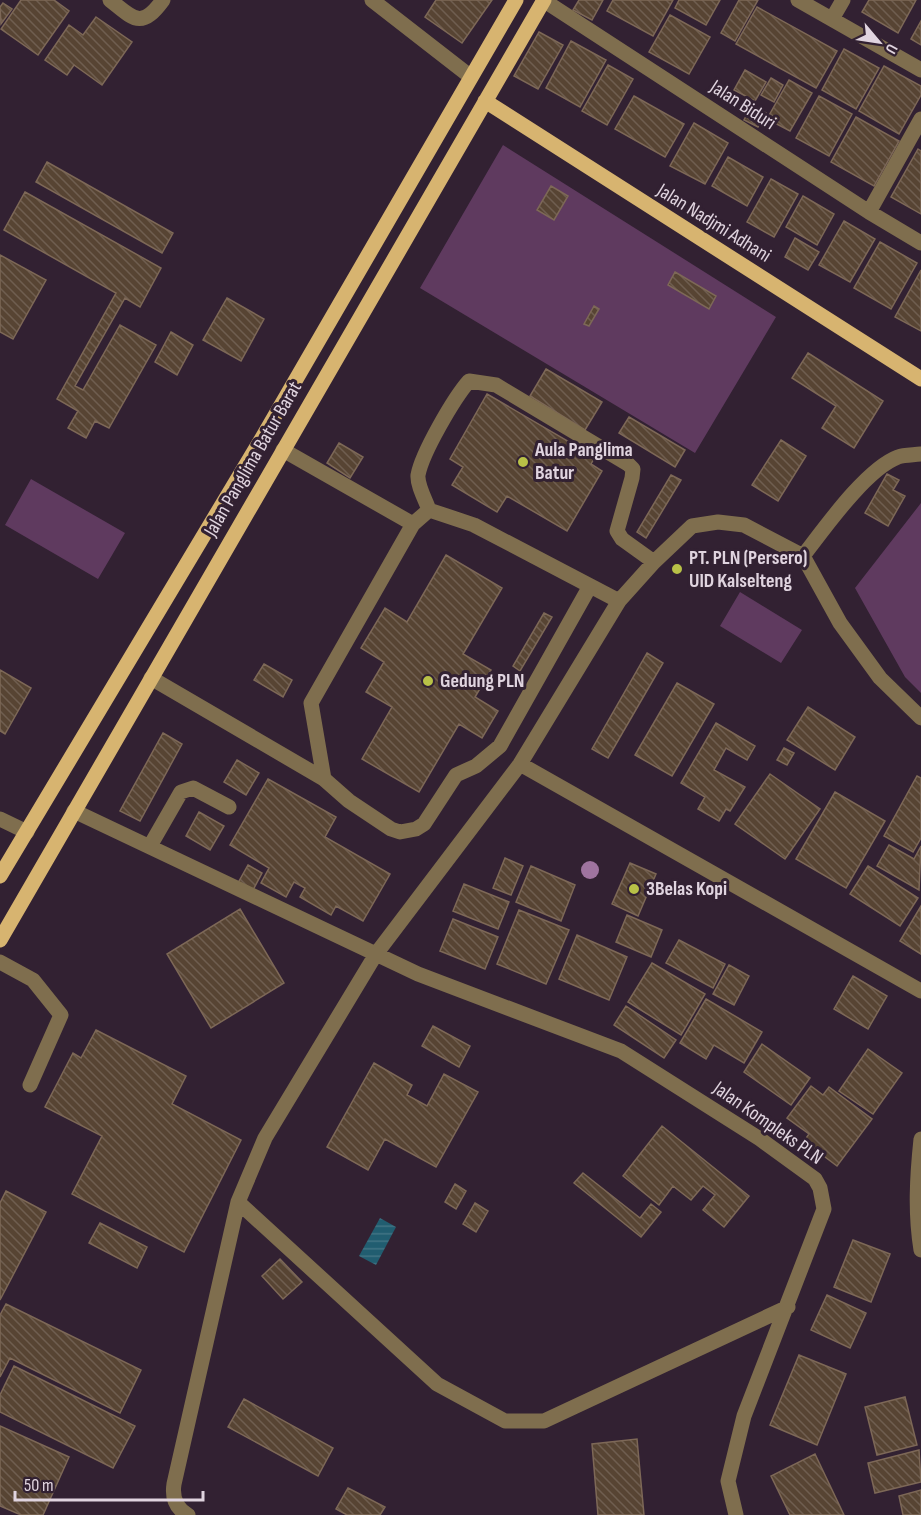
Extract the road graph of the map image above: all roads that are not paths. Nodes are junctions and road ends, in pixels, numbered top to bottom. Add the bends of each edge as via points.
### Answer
1 (110, 0) edge
2 (162, 0) edge
3 (372, 0) edge
4 (516, 0) edge
5 (544, 0) edge
6 (798, 0) edge
7 (843, 0) edge
8 (832, 19) junction
9 (921, 70) edge
10 (471, 77) junction
11 (485, 101) junction
12 (921, 118) edge
13 (869, 212) junction
14 (375, 240) junction
15 (921, 243) edge
16 (396, 254) junction
17 (921, 379) edge
18 (262, 438) junction
19 (283, 450) junction
20 (921, 454) edge
21 (429, 510) junction
22 (413, 524) junction
23 (803, 556) junction
24 (654, 562) junction
25 (590, 586) junction
26 (619, 601) junction
27 (151, 678) junction
28 (921, 718) edge
29 (520, 764) junction
30 (324, 779) junction
31 (229, 807) dead end
32 (74, 811) junction
33 (0, 819) edge
34 (27, 832) junction
35 (150, 846) junction
36 (1, 870) edge
37 (0, 940) edge
38 (376, 954) junction
39 (0, 962) edge
40 (921, 991) edge
41 (30, 1085) dead end
42 (921, 1139) edge
43 (238, 1202) junction
44 (921, 1250) edge
45 (788, 1307) junction
46 (188, 1515) edge
47 (736, 1515) edge

1 - 2 street via 141,20 152,15
3 - 10 street
4 - 10 main road, Jalan Panglima Batur Barat
5 - 11 main road, Jalan Panglima Batur Barat
5 - 13 street, Jalan Biduri
6 - 8 street
7 - 8 street
8 - 9 street
10 - 14 main road, Jalan Panglima Batur Barat
11 - 16 main road, Jalan Panglima Batur Barat
11 - 17 main road, Jalan Nadjmi Adhani
12 - 13 street
13 - 15 street, Jalan Biduri
14 - 16 main road
14 - 18 main road, Jalan Panglima Batur Barat
16 - 19 main road, Jalan Panglima Batur Barat
18 - 19 main road
18 - 34 main road, Jalan Panglima Batur Barat
19 - 22 street
19 - 27 main road, Jalan Panglima Batur Barat
20 - 23 street via 897,457 876,471
21 - 22 street
21 - 24 street via 417,477 424,458 469,381 496,385 633,469 617,531
21 - 25 street via 474,525
22 - 30 street via 311,703
23 - 24 street via 744,525 718,522 692,526
23 - 28 street via 840,623 880,678
24 - 26 street
25 - 26 street
25 - 30 street via 500,746 476,766 456,775 424,824 400,832 391,829
26 - 29 street
27 - 30 street
27 - 32 main road, Jalan Panglima Batur Barat
29 - 38 street
29 - 40 street
31 - 35 street via 193,788 181,792
32 - 35 street, Jalan Kompleks PLN
32 - 37 main road, Jalan Panglima Batur Barat
33 - 34 street
34 - 36 main road, Jalan Panglima Batur Barat
35 - 38 street, Jalan Kompleks PLN
38 - 43 street via 265,1138
38 - 45 street, Jalan Kompleks PLN via 418,974 621,1051 815,1179 824,1209
39 - 41 street via 33,980 61,1015
42 - 44 street via 917,1179
43 - 45 street via 437,1384 505,1421 544,1421
43 - 46 street via 172,1493 176,1505
45 - 47 street, Jalan Kompleks PLN via 744,1416 728,1481

